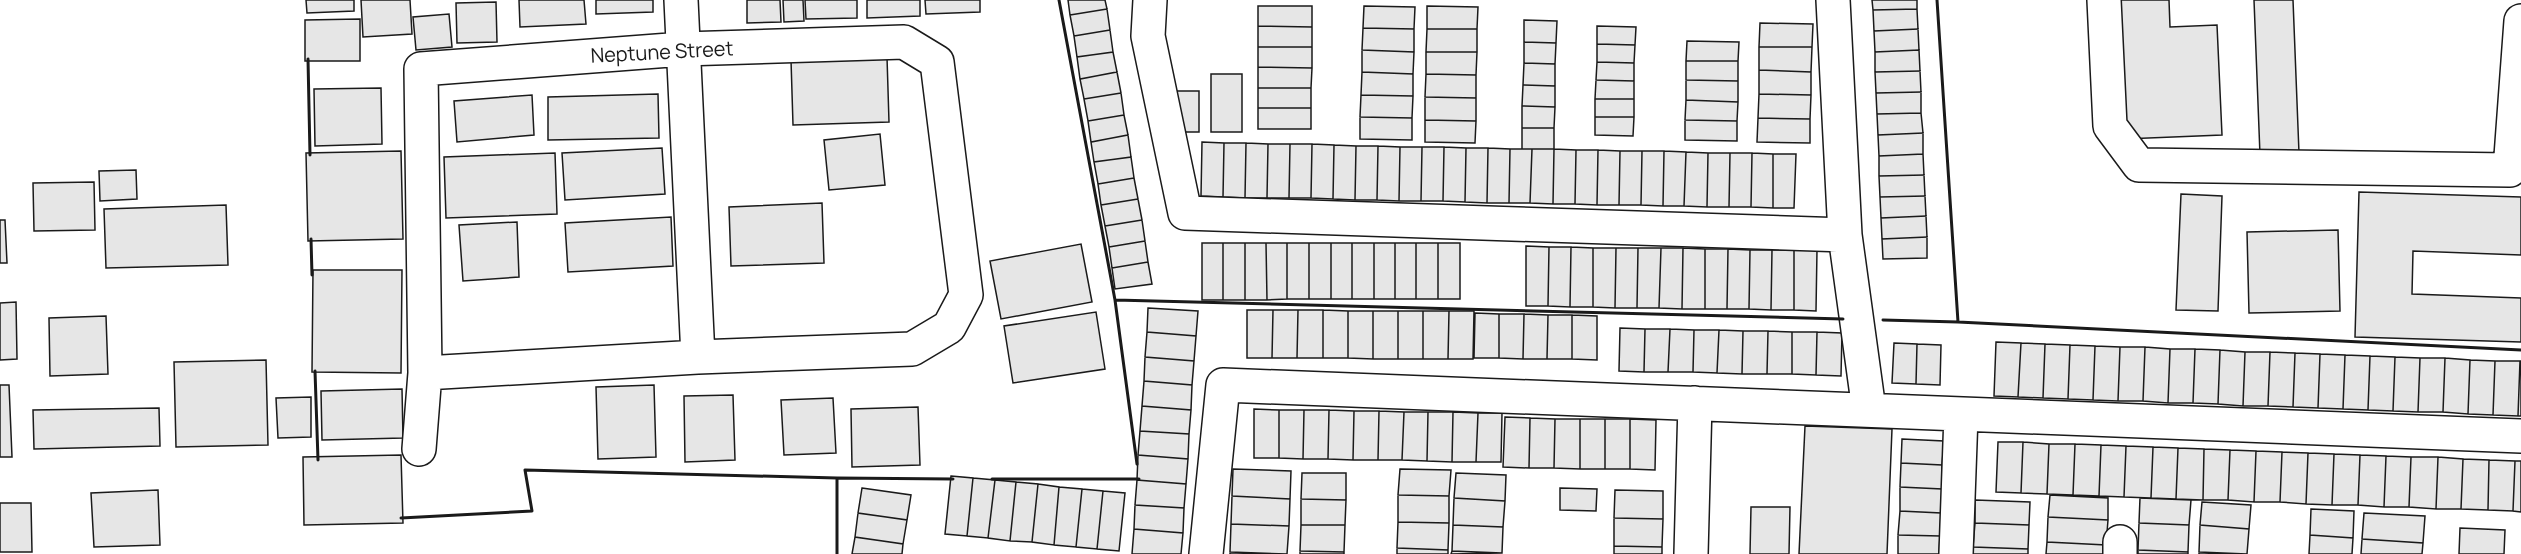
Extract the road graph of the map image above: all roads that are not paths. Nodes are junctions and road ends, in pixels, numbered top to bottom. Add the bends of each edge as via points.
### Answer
1 (681, 0) edge
2 (1150, 0) edge
3 (1833, 0) edge
4 (2104, 0) edge
5 (2521, 21) edge
6 (683, 49) junction
7 (1845, 235) junction
8 (698, 357) junction
9 (425, 373) junction
10 (1695, 404) junction
11 (1869, 410) junction
12 (1961, 415) junction
13 (2521, 436) edge
14 (419, 449) dead end
15 (1206, 554) edge
16 (1691, 554) edge
17 (1956, 554) edge

1 - 6 street
2 - 7 street via 1148,36 1185,213
3 - 7 street
4 - 5 street via 2110,126 2139,165 2510,170
6 - 8 street
6 - 8 street, Neptune Street via 904,42 937,62 966,295 949,327 912,350
6 - 9 street, Neptune Street via 421,69
7 - 11 street
8 - 9 street
9 - 14 street
10 - 11 street
10 - 15 street via 1223,386
10 - 16 street
11 - 12 street
12 - 13 street
12 - 17 street

